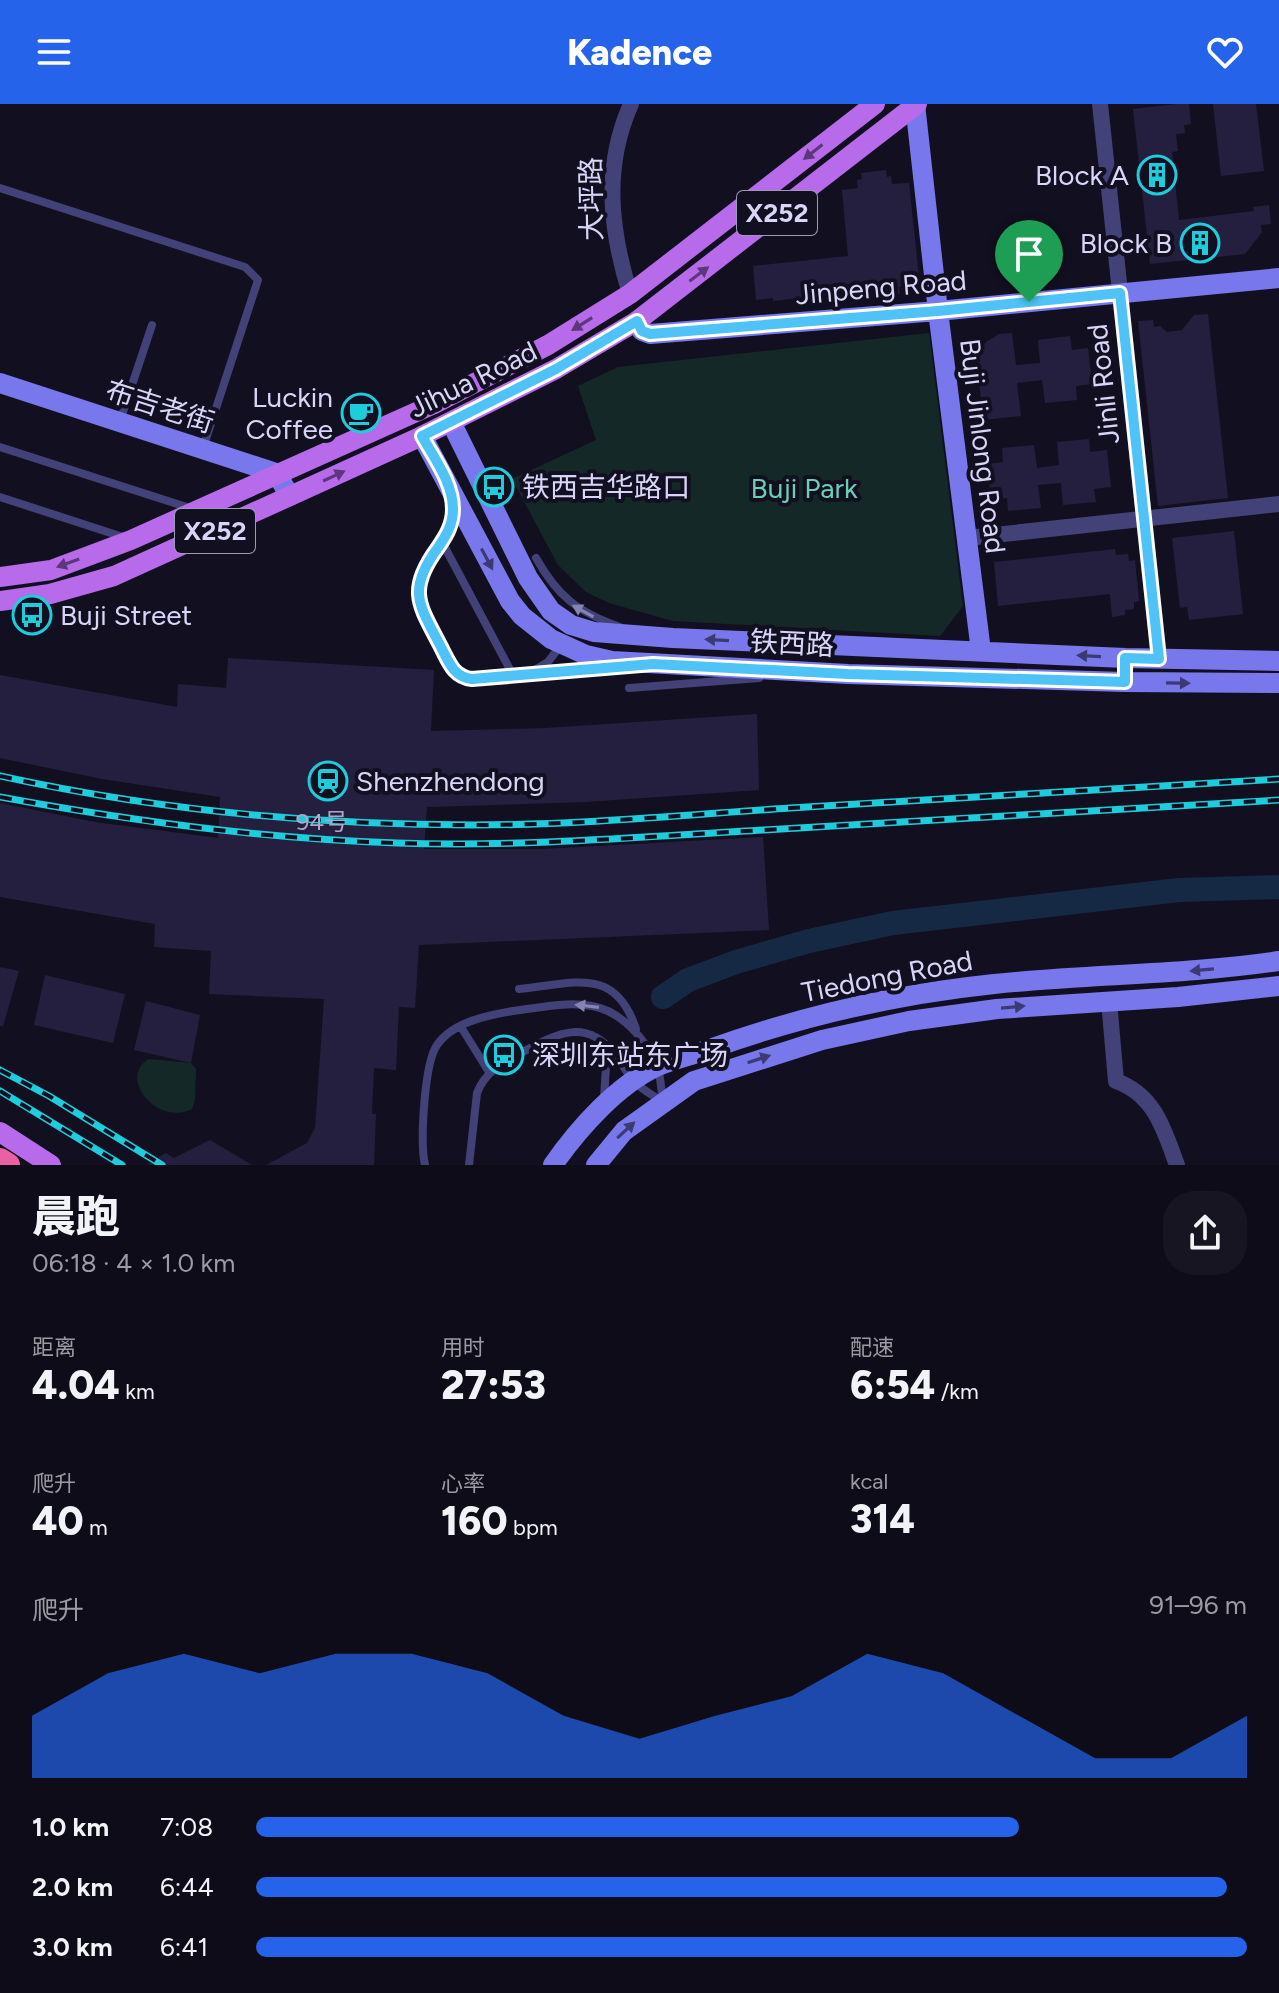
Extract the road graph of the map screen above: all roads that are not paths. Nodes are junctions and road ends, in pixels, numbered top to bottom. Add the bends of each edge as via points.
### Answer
1 (631, 104) edge
2 (875, 104) edge
3 (916, 104) edge
4 (1100, 104) edge
5 (0, 189) edge
6 (1279, 278) edge
7 (1120, 293) junction
8 (630, 294) junction
9 (938, 311) junction
10 (637, 321) junction
11 (152, 325) dead end
12 (0, 383) edge
13 (120, 422) junction
14 (451, 422) junction
15 (422, 436) junction
16 (0, 447) edge
17 (202, 449) junction
18 (276, 473) junction
19 (451, 490) junction
20 (290, 496) junction
21 (0, 497) edge
22 (1279, 504) edge
23 (198, 511) junction
24 (1144, 518) junction
25 (967, 538) junction
26 (131, 540) junction
27 (442, 542) junction
28 (536, 558) dead end
29 (0, 577) edge
30 (0, 601) edge
31 (571, 625) junction
32 (651, 637) junction
33 (561, 645) junction
34 (981, 651) junction
35 (1125, 658) junction
36 (1159, 659) junction
37 (1279, 661) edge
38 (653, 664) junction
39 (848, 674) junction
40 (514, 677) junction
41 (1125, 682) junction
42 (1279, 683) edge
43 (629, 688) dead end
44 (1279, 961) edge
45 (1279, 986) edge
46 (519, 989) dead end
47 (1109, 1001) junction
48 (461, 1027) junction
49 (637, 1034) junction
50 (596, 1037) junction
51 (658, 1067) junction
52 (489, 1072) junction
53 (634, 1082) junction
54 (663, 1102) junction
55 (597, 1113) junction
56 (0, 1132) edge
57 (0, 1160) edge
58 (8, 1165) edge
59 (51, 1165) edge
60 (425, 1165) edge
61 (469, 1165) edge
62 (553, 1165) edge
63 (596, 1165) edge
64 (1177, 1165) edge

1 - 8 street, 大坪路 via 612,169 614,227
2 -> 8 main road, Jihua Road / X252
3 - 9 main road, Buji Jinlong Road
10 -> 3 main road, Jihua Road / X252
4 - 7 street, Jinli Road
5 - 17 lane via 245,267 258,280
6 - 7 main road, Jinpeng Road
7 - 9 main road, Jinpeng Road
7 - 24 street, Jinli Road
8 -> 18 main road, Jihua Road / X252 via 548,345 432,405
9 - 10 main road, Jinpeng Road via 650,334
9 - 25 main road, Buji Jinlong Road
10 - 14 main road, Jihua Road / X252
11 - 13 lane
12 - 13 main road, 布吉老街
13 - 17 main road, 布吉老街
14 - 15 main road, Jihua Road / X252
14 - 31 main road, 铁西路 via 535,591
15 - 19 main road, 铁西路
20 -> 15 main road, Jihua Road / X252
16 - 23 lane
17 - 18 main road, 布吉老街
18 - 20 main road
18 - 23 main road, Jihua Road / X252
19 - 27 lane via 452,523
19 -> 33 main road, 铁西路 via 510,601 536,629
20 - 30 main road, Jihua Road / X252 via 114,576
21 - 26 lane
22 - 24 street
23 - 26 main road, Jihua Road / X252
24 - 25 street
24 - 36 street, Jinli Road
25 - 34 main road, Buji Jinlong Road
26 -> 29 main road, Jihua Road / X252 via 51,570
27 - 40 lane
27 - 40 lane via 423,568 419,591 424,614 449,664 463,678
32 -> 28 lane via 569,603
31 - 32 main road, 铁西路
31 - 33 lane
34 -> 32 main road, 铁西路
33 - 38 main road, 铁西路 via 599,659
33 - 40 lane via 543,666
35 -> 34 main road, 铁西路
35 - 36 main road, 铁西路
35 - 41 main road
36 - 37 main road, 铁西路
38 - 39 main road, 铁西路
38 - 40 lane
39 - 41 main road, 铁西路
39 - 43 lane
41 -> 42 main road, 铁西路
44 -> 51 main road, Tiedong Road via 994,984 904,997 786,1024
45 - 47 main road, Tiedong Road
46 - 49 lane via 606,986 627,1004
54 -> 47 main road, Tiedong Road via 694,1081 865,1030 997,1009
47 - 64 street via 1116,1081 1150,1103
49 -> 48 lane via 604,1009 581,1004 488,1015
48 - 52 lane
48 - 60 lane via 436,1046 430,1063
49 - 51 lane
50 - 52 lane via 579,1031 551,1036
50 - 53 lane
50 - 55 lane via 606,1078
51 - 53 main road, Tiedong Road
51 - 54 lane
52 - 61 lane via 477,1093
53 - 54 lane
53 - 55 main road, Tiedong Road
63 -> 54 main road, Tiedong Road via 624,1131
55 - 62 main road, Tiedong Road
56 - 59 main road
57 - 58 highway

